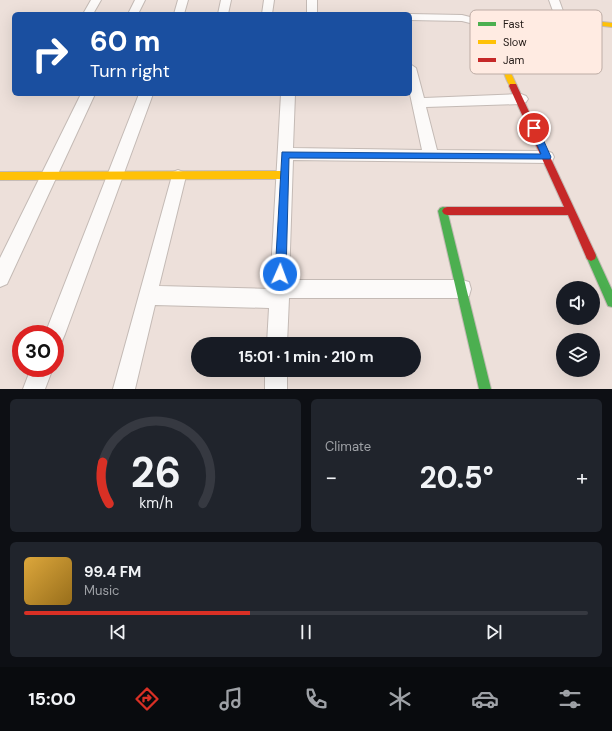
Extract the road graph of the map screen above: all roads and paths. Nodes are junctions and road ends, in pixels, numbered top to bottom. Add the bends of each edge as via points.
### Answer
1 (96, 0) edge
2 (140, 0) edge
3 (183, 0) edge
4 (226, 0) edge
5 (268, 0) edge
6 (312, 0) edge
7 (554, 0) edge
8 (558, 10) edge
9 (89, 12) edge
10 (134, 12) edge
11 (180, 12) edge
12 (223, 12) edge
13 (267, 12) edge
14 (312, 12) edge
15 (412, 17) edge
16 (470, 20) edge
17 (602, 24) edge
18 (612, 25) edge
19 (508, 74) edge
20 (412, 76) edge
21 (87, 96) edge
22 (145, 96) edge
23 (288, 96) edge
24 (521, 99) junction
25 (419, 103) junction
26 (285, 154) junction
27 (431, 156) junction
28 (547, 157) junction
29 (284, 175) junction
30 (0, 176) edge
31 (50, 176) junction
32 (114, 176) junction
33 (178, 176) junction
34 (571, 212) junction
35 (0, 278) edge
36 (462, 289) junction
37 (280, 294) junction
38 (148, 295) junction
39 (612, 302) edge
40 (58, 325) edge
41 (277, 337) edge
42 (39, 377) edge
43 (276, 377) edge
44 (34, 389) edge
45 (124, 389) edge
46 (276, 389) edge
47 (485, 389) edge

1 - 9 street
2 - 10 street
3 - 11 street
4 - 12 street
5 - 13 street
6 - 14 street
7 - 8 street
15 - 16 street
17 - 18 street
19 - 24 street
20 - 25 street
21 - 31 street
22 - 32 street
23 - 26 street
24 - 25 street
24 - 28 street
25 - 27 street
26 - 27 street
26 - 29 street
27 - 28 street
28 - 34 street
29 - 33 street
29 - 37 street
30 - 31 street
31 - 32 street
31 - 35 street
32 - 33 street
32 - 40 street
33 - 38 street
34 - 36 street via 443,211
34 - 39 street
36 - 37 street
36 - 47 street
37 - 38 street
37 - 41 street
38 - 45 street
42 - 44 street
43 - 46 street

